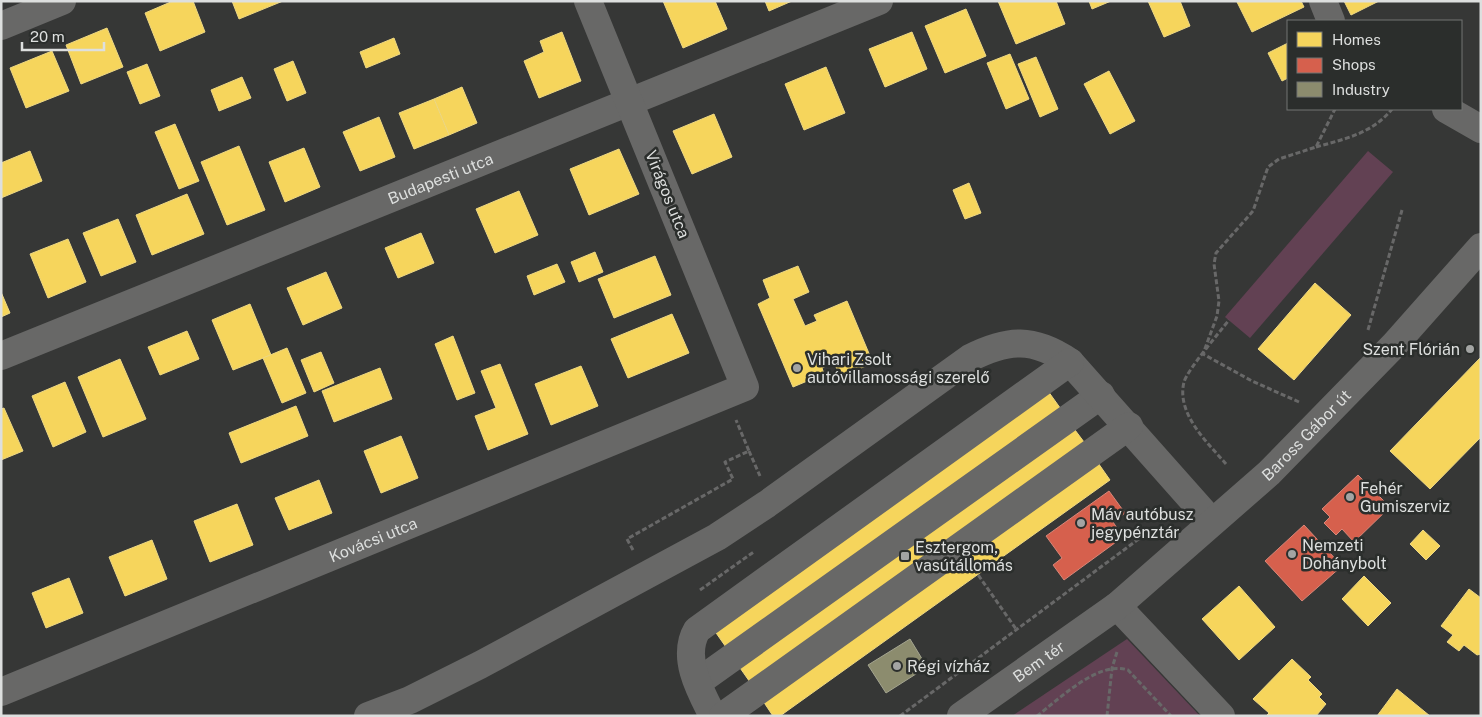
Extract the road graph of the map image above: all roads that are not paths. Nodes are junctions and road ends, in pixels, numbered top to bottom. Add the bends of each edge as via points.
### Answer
1 (62, 1) edge
2 (588, 1) edge
3 (878, 1) edge
4 (1323, 1) edge
5 (1331, 20) edge
6 (1, 26) edge
7 (631, 103) junction
8 (1448, 110) edge
9 (1481, 128) edge
10 (1481, 247) edge
11 (1, 356) edge
12 (1070, 362) junction
13 (736, 391) joint
14 (1100, 395) junction
15 (1129, 426) junction
16 (1212, 522) junction
17 (1117, 606) junction
18 (698, 682) junction
19 (1, 692) edge
20 (368, 716) edge
21 (713, 716) edge
22 (723, 716) edge
23 (961, 716) edge
24 (1221, 716) edge

1 - 6 street
2 - 7 street, Virágos utca
3 - 7 street, Budapesti utca
4 - 5 street
7 - 11 street, Budapesti utca
7 - 13 street, Virágos utca
8 - 9 street
10 - 16 street, Baross Gábor út via 1322,420 1269,473
12 - 14 street
12 - 18 street via 708,620 691,641 691,661
12 - 20 street via 1032,343 987,350 956,368 716,537 480,665 410,700
13 - 19 street, Kovácsi utca
14 - 15 street
14 - 18 street
15 - 16 street
15 - 22 street
16 - 17 street, Baross Gábor út
17 - 23 street, Bem tér
17 - 24 street
18 - 21 street

